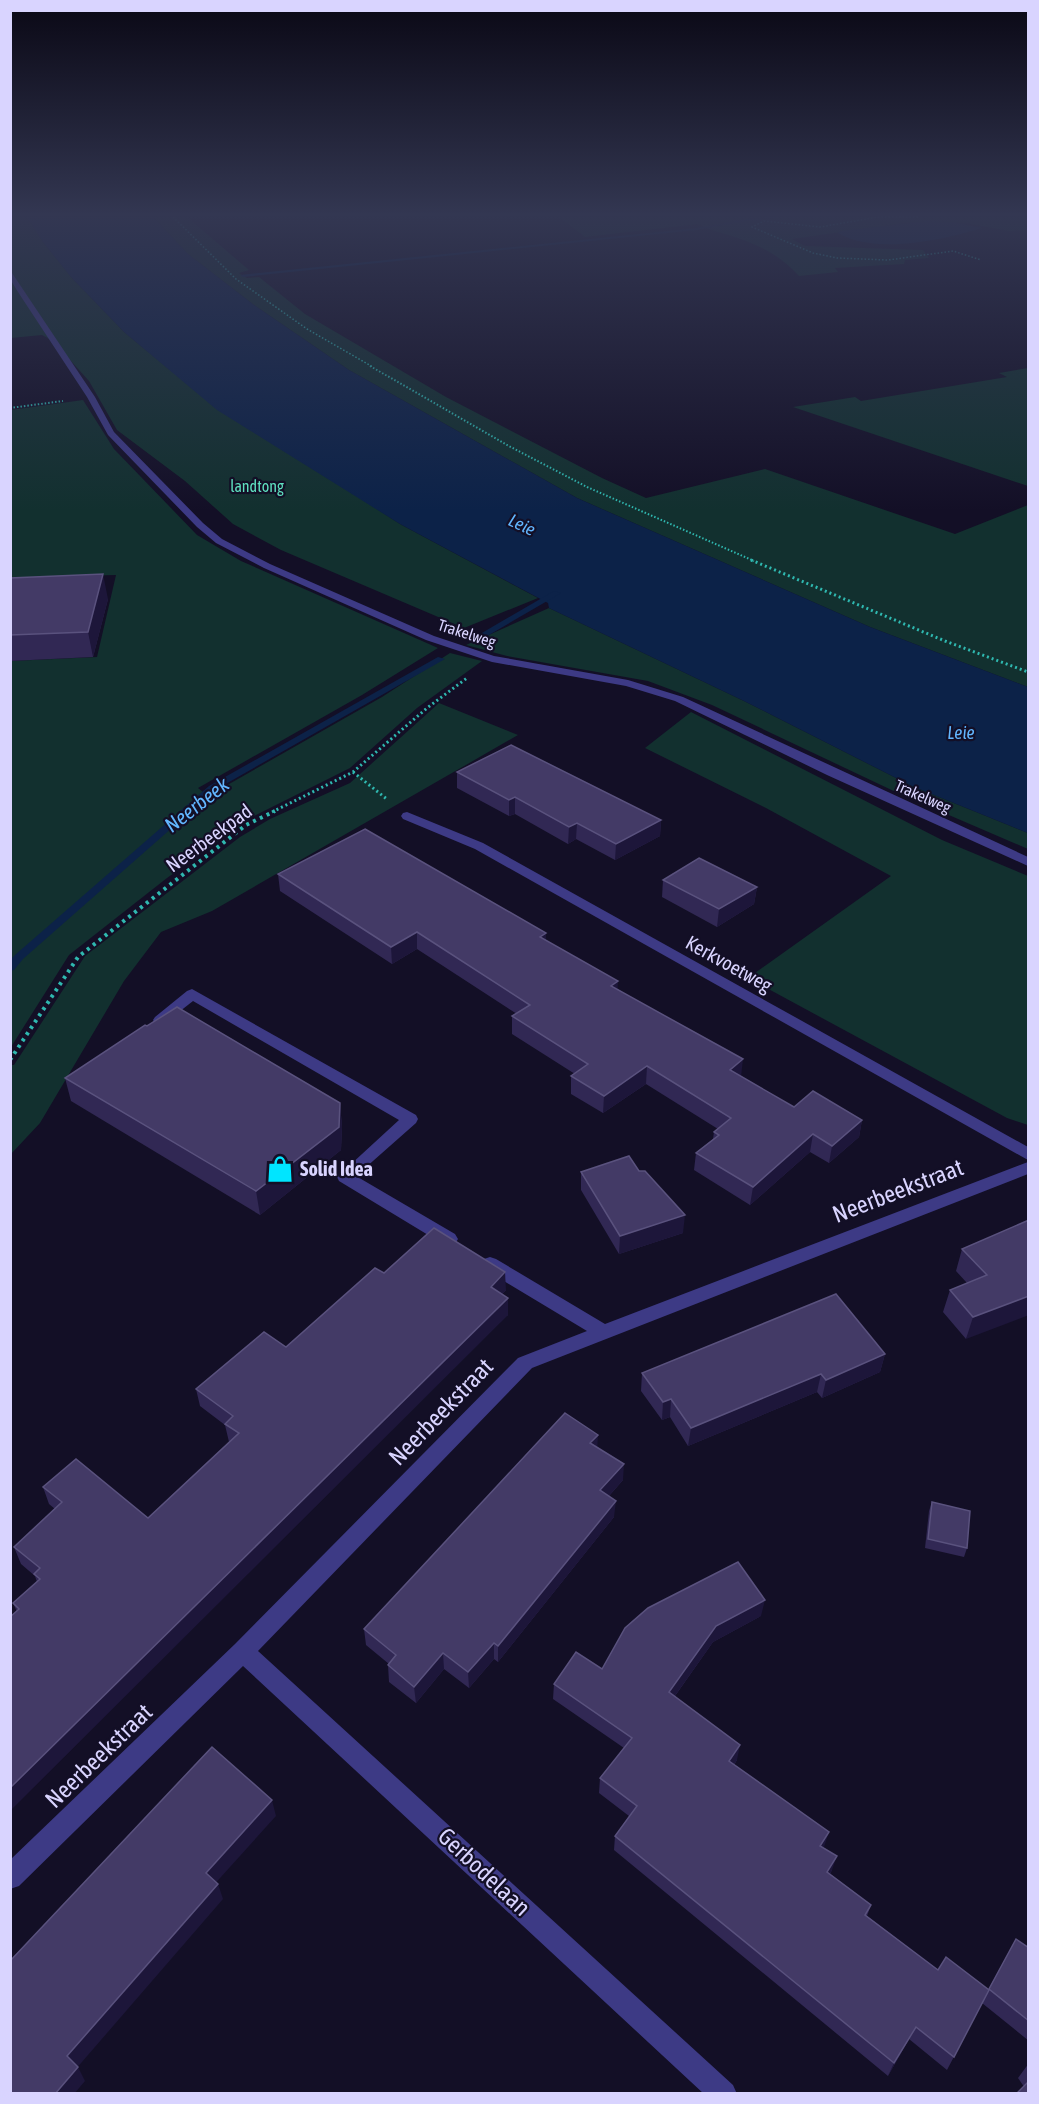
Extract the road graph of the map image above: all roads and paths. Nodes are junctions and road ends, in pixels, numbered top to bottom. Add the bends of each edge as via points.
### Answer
1 (36, 315) edge
2 (288, 315) edge
3 (91, 397) junction
4 (10, 408) edge
5 (492, 660) junction
6 (1029, 672) edge
7 (353, 772) junction
8 (407, 816) joint
9 (1029, 862) edge
10 (151, 1028) edge
11 (10, 1060) edge
12 (1029, 1154) edge
13 (1029, 1168) edge
14 (603, 1332) junction
15 (243, 1651) junction
16 (10, 1877) edge
17 (724, 2094) edge

1 - 3 street, Trakelweg
2 - 6 path via 587,487 772,569
3 - 4 path
3 - 5 street, Trakelweg via 111,433 219,541 430,638
5 - 7 path, Neerbeekpad via 427,708
5 - 9 street, Trakelweg via 628,684 679,699
7 - 8 path
7 - 11 path, Neerbeekpad via 246,825 78,957
8 - 12 street, Kerkvoetweg via 479,846
10 - 14 street via 192,994 410,1119 345,1177
13 - 14 street, Neerbeekstraat
14 - 15 street, Neerbeekstraat via 525,1363
15 - 16 street, Neerbeekstraat
15 - 17 street, Gerbodelaan

